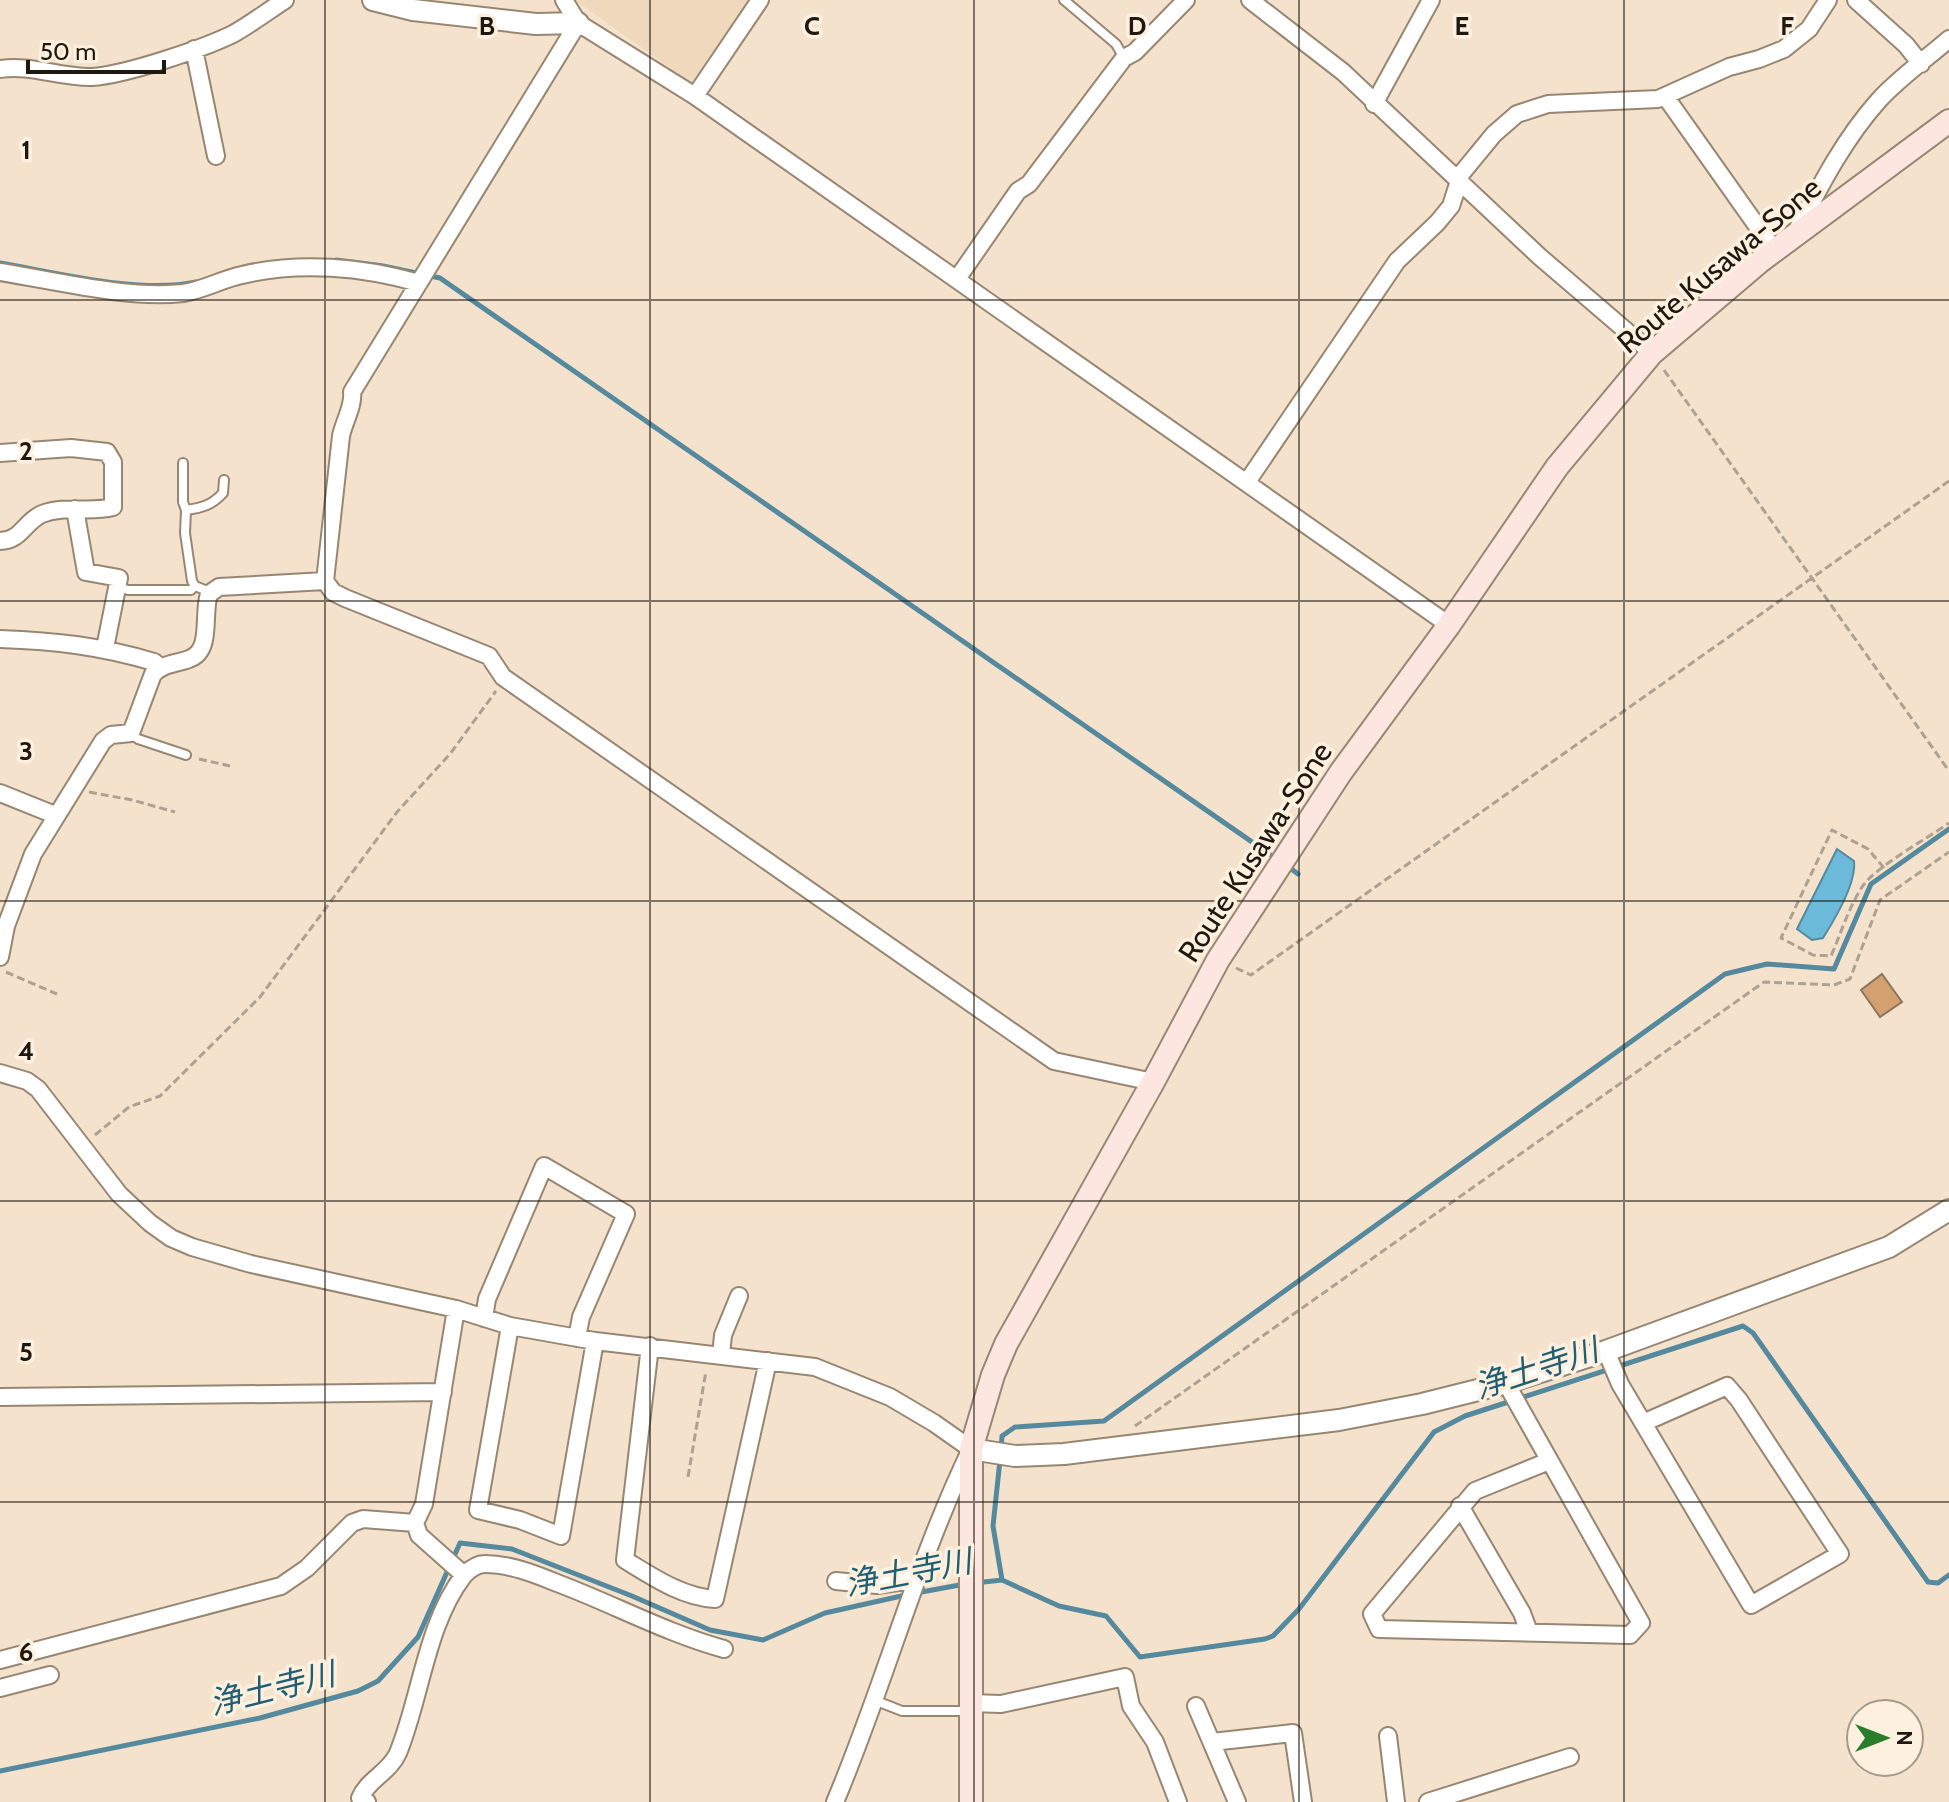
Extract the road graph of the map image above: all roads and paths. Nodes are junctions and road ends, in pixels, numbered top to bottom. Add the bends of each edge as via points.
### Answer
1 (285, 0) edge
2 (373, 0) edge
3 (564, 0) edge
4 (760, 0) edge
5 (1064, 0) edge
6 (1186, 0) edge
7 (1250, 0) edge
8 (1431, 0) edge
9 (1828, 0) edge
10 (1856, 0) edge
11 (578, 23) junction
12 (1949, 39) edge
13 (194, 49) junction
14 (1124, 58) junction
15 (1921, 64) junction
16 (0, 69) edge
17 (695, 96) junction
18 (1665, 96) junction
19 (1374, 104) junction
20 (1949, 121) edge
21 (216, 156) dead end
22 (1458, 180) junction
23 (1795, 233) junction
24 (1774, 250) junction
25 (0, 272) edge
26 (957, 279) junction
27 (419, 283) junction
28 (1652, 353) junction
29 (0, 453) edge
30 (183, 463) dead end
31 (224, 480) dead end
32 (1949, 481) edge
33 (1247, 482) junction
34 (75, 509) junction
35 (186, 510) junction
36 (0, 541) edge
37 (1812, 578) junction
38 (325, 581) junction
39 (118, 587) junction
40 (203, 589) junction
41 (1449, 625) junction
42 (0, 639) edge
43 (105, 648) junction
44 (160, 667) junction
45 (503, 677) junction
46 (131, 733) junction
47 (186, 755) joint
48 (230, 766) dead end
49 (1949, 771) edge
50 (72, 789) junction
51 (0, 793) edge
52 (175, 812) dead end
53 (55, 815) junction
54 (1949, 823) edge
55 (1949, 852) edge
56 (1884, 868) junction
57 (0, 957) edge
58 (0, 968) edge
59 (1251, 975) dead end
60 (57, 994) dead end
61 (0, 1073) edge
62 (1153, 1082) junction
63 (83, 1146) junction
64 (1949, 1210) edge
65 (739, 1296) dead end
66 (456, 1309) junction
67 (484, 1318) junction
68 (510, 1326) junction
69 (577, 1338) junction
70 (595, 1341) junction
71 (650, 1346) junction
72 (1606, 1351) junction
73 (715, 1354) junction
74 (768, 1361) junction
75 (1506, 1383) junction
76 (443, 1392) junction
77 (0, 1397) edge
78 (1643, 1423) junction
79 (1126, 1446) junction
80 (971, 1449) junction
81 (1549, 1461) junction
82 (688, 1477) dead end
83 (1460, 1506) junction
84 (415, 1523) junction
85 (463, 1573) junction
86 (919, 1580) junction
87 (836, 1581) dead end
88 (1529, 1632) junction
89 (724, 1649) dead end
90 (0, 1660) edge
91 (50, 1675) dead end
92 (0, 1688) edge
93 (874, 1700) junction
94 (1196, 1706) dead end
95 (970, 1707) junction
96 (1388, 1736) dead end
97 (1212, 1742) junction
98 (1570, 1757) dead end
99 (367, 1802) edge
100 (835, 1802) edge
101 (971, 1802) edge
102 (1178, 1802) edge
103 (1237, 1802) edge
104 (1303, 1802) edge
105 (1396, 1802) edge
106 (1428, 1802) edge

1 - 13 street via 235,33
2 - 11 street via 413,10 536,24
3 - 11 street
4 - 17 street
5 - 14 lane via 1116,44
6 - 14 street
7 - 19 street via 1343,72
8 - 19 street
9 - 18 street via 1809,29 1784,49
10 - 15 street
11 - 17 street
11 - 27 street
12 - 15 street
13 - 16 street via 103,76
13 - 21 street
14 - 26 street via 1029,184 1018,191
15 - 23 street via 1881,98 1852,133
17 - 26 street
18 - 22 street via 1548,104 1517,114
18 - 24 street
19 - 22 street
20 - 23 main road, Route Kusawa-Sone
22 - 28 street
22 - 33 street via 1451,206 1397,261
23 - 24 main road, Route Kusawa-Sone
24 - 28 main road, Route Kusawa-Sone
25 - 27 street via 155,294 196,290 256,272 321,267
26 - 33 street
27 - 38 street via 352,392 341,436
28 - 37 path
28 - 41 main road, Route Kusawa-Sone via 1557,467
29 - 34 street via 71,448 107,452 113,462 113,507
30 - 35 lane
31 - 35 lane via 223,493 215,501
32 - 37 path
33 - 41 street
34 - 36 street via 39,515 10,541
34 - 39 street via 86,572 119,578
35 - 40 lane via 185,533
37 - 49 path
37 - 59 path
38 - 40 street
38 - 45 street via 345,598 489,656
39 - 40 lane
39 - 43 street
40 - 44 street via 202,650 194,658
41 - 62 main road, Route Kusawa-Sone via 1271,876 1218,960
42 - 43 street
43 - 44 street
44 - 46 street
45 - 62 street via 1054,1061
45 - 63 path via 450,754 397,812 260,997 160,1096 129,1107
46 - 47 lane
46 - 50 street via 103,741
47 - 48 path
50 - 52 path
50 - 53 street
51 - 53 street
53 - 57 street via 33,854
54 - 56 path
55 - 79 path via 1880,900 1850,979 1834,985 1764,982 1129,1430
56 - 56 path via 1862,887 1831,956 1813,955 1781,938 1832,830 1868,849
58 - 60 path
61 - 63 street via 38,1089
62 - 80 main road, Route Kusawa-Sone via 1006,1344
63 - 66 street via 119,1194 171,1238 216,1256
64 - 72 street via 1889,1247
65 - 73 street
66 - 67 street
66 - 76 street
67 - 68 street
67 - 69 street via 487,1299 544,1166 626,1214
68 - 69 street
68 - 70 street via 478,1510 561,1536
69 - 70 street
70 - 71 street
71 - 73 street
71 - 74 street via 625,1560 699,1598 715,1599
72 - 75 street
72 - 78 street
73 - 74 street
73 - 82 path
74 - 80 street via 815,1367 847,1378 890,1397
75 - 79 street via 1339,1420
75 - 81 street
76 - 77 street
76 - 84 street via 424,1504
78 - 78 street via 1751,1605 1840,1554 1727,1386
79 - 80 street via 1015,1456
80 - 86 street
80 - 95 main road, Route Kusawa-Sone
81 - 83 street via 1475,1491
81 - 88 street via 1641,1623 1630,1635
83 - 88 street
83 - 88 street via 1372,1614 1379,1629
84 - 85 street via 419,1535
84 - 90 street via 363,1519 281,1586
85 - 89 street via 484,1563 521,1569
85 - 99 street via 427,1655 398,1754 365,1786 360,1798
86 - 87 street via 877,1585
86 - 93 street
91 - 92 street
93 - 95 lane via 902,1711
93 - 100 street
94 - 97 street
95 - 101 main road, Route Kusawa-Sone
95 - 102 street via 1125,1677 1131,1706 1155,1742
96 - 105 street
97 - 103 street
97 - 104 street via 1293,1733
98 - 106 street

